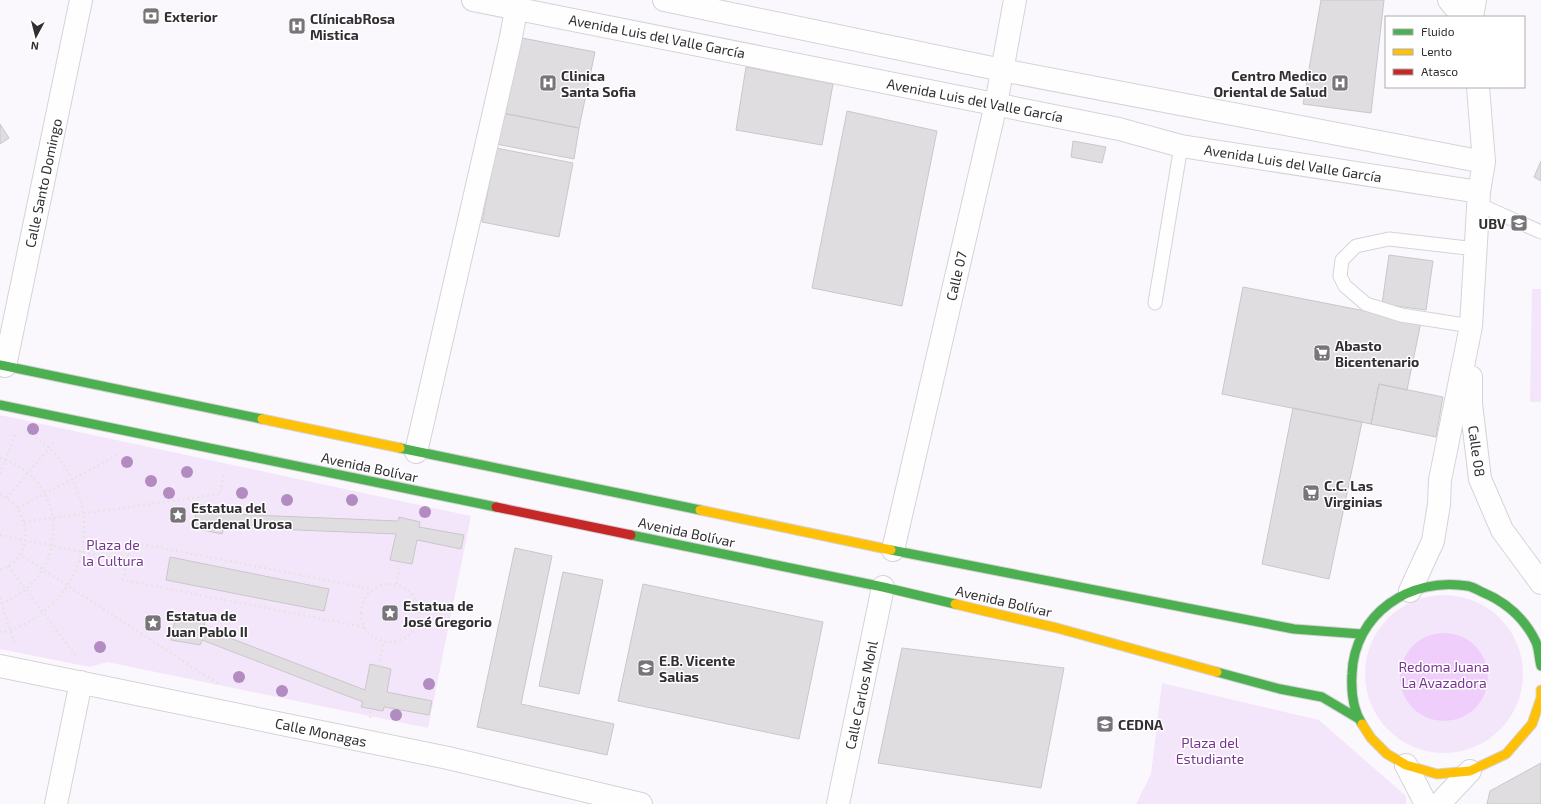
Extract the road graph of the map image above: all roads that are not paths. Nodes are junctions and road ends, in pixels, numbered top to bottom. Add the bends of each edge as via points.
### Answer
1 (81, 0) edge
2 (473, 0) edge
3 (664, 0) edge
4 (1015, 0) edge
5 (1449, 0) edge
6 (1474, 0) edge
7 (517, 4) edge
8 (1462, 16) edge
9 (1472, 16) edge
10 (1002, 70) junction
11 (1478, 88) edge
12 (996, 104) junction
13 (1181, 146) junction
14 (1484, 162) junction
15 (1478, 198) junction
16 (1541, 232) edge
17 (1476, 249) junction
18 (1155, 303) dead end
19 (1472, 326) junction
20 (2, 366) edge
21 (0, 405) edge
22 (416, 452) junction
23 (892, 550) junction
24 (1541, 583) edge
25 (883, 586) junction
26 (1410, 591) junction
27 (1361, 634) junction
28 (1538, 645) edge
29 (1541, 666) edge
30 (7, 668) edge
31 (81, 682) junction
32 (1541, 690) edge
33 (1359, 719) junction
34 (1532, 724) junction
35 (1541, 727) edge
36 (1406, 765) junction
37 (1470, 771) junction
38 (56, 804) edge
39 (641, 804) edge
40 (838, 804) edge
41 (1426, 804) edge
42 (1439, 804) edge

1 - 20 street, Calle Santo Domingo
2 - 7 street, Avenida Luis del Valle García
3 - 10 street
4 - 10 street, Calle 07
5 - 8 street
6 - 9 street
7 - 12 street, Avenida Luis del Valle García
7 - 22 street
10 - 12 street, Calle 07
10 - 14 street
11 - 14 street
12 - 13 street, Avenida Luis del Valle García via 1119,129
12 - 23 street, Calle 07
13 - 15 street, Avenida Luis del Valle García
13 - 18 lane
14 - 15 street
15 - 16 lane
15 - 17 street
17 - 19 street
17 - 19 lane via 1389,239 1356,246 1342,260 1340,276 1345,286 1366,304 1401,315
19 - 24 street, Calle 08 via 1471,404 1480,479 1502,530
19 - 26 street via 1440,480 1433,541
20 - 22 street, Avenida Bolívar
21 - 25 street, Avenida Bolívar
22 - 23 street, Avenida Bolívar
23 - 27 street, Avenida Bolívar via 1294,628
25 - 33 street, Avenida Bolívar via 1057,628 1280,689 1322,697
25 - 40 street, Calle Carlos Mohl
26 - 27 street via 1382,608
26 - 28 street via 1439,584 1469,586 1497,598 1520,617
27 - 33 street via 1352,661 1351,691
28 - 29 street
30 - 31 street, Calle Monagas
31 - 38 street
31 - 39 street, Calle Monagas via 448,758
32 - 34 street via 1541,698
33 - 36 street via 1371,738 1387,754
34 - 35 street
34 - 37 street via 1506,754
36 - 37 street via 1437,774
36 - 41 street
37 - 42 street

